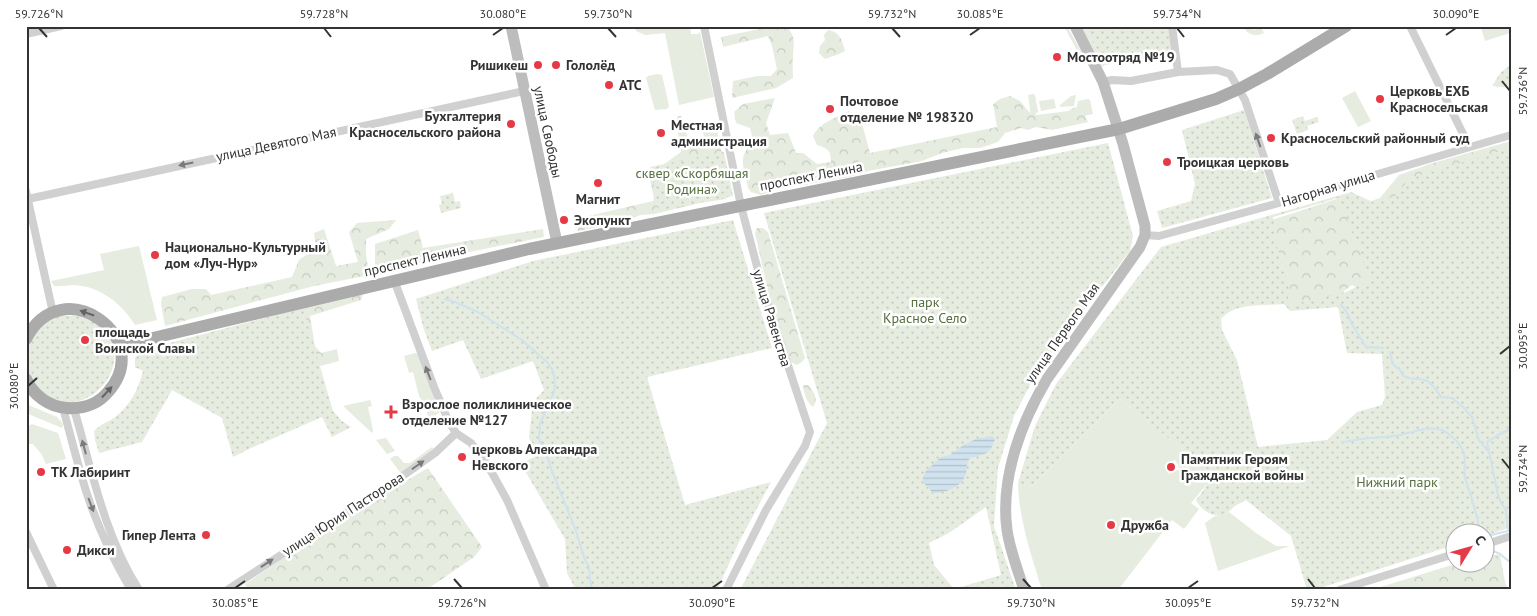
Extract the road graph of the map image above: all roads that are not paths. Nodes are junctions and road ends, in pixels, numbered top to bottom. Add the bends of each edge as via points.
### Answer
1 (61, 26) edge
2 (511, 26) edge
3 (704, 26) edge
4 (1075, 26) edge
5 (1172, 26) edge
6 (1346, 26) edge
7 (1410, 26) edge
8 (26, 34) edge
9 (1178, 72) junction
10 (1104, 82) junction
11 (1239, 89) junction
12 (524, 91) junction
13 (1118, 129) junction
14 (1511, 135) edge
15 (1468, 146) junction
16 (27, 195) edge
17 (1279, 203) junction
18 (741, 206) junction
19 (1145, 236) junction
20 (557, 243) junction
21 (394, 280) junction
22 (53, 313) junction
23 (27, 337) edge
24 (120, 346) junction
25 (28, 386) edge
26 (68, 408) junction
27 (456, 433) junction
28 (26, 532) edge
29 (1511, 536) edge
30 (1494, 542) edge
31 (1444, 557) edge
32 (54, 590) edge
33 (131, 590) edge
34 (139, 590) edge
35 (227, 590) edge
36 (546, 590) edge
37 (726, 590) edge
38 (1024, 590) edge
39 (1339, 590) edge

1 - 8 street
2 - 12 main road, улица Свободы
3 - 18 street, улица Равенства
4 - 10 main road
5 - 9 street
6 - 11 main road, проспект Ленина
7 - 15 street
9 - 10 street via 1131,81
9 - 11 street via 1216,70 1230,74
10 - 13 main road
11 - 13 main road, проспект Ленина
17 -> 11 street
12 -> 16 street, улица Девятого Мая
12 - 20 main road, улица Свободы
13 - 18 main road, проспект Ленина
13 - 19 main road via 1143,217
14 - 15 street, Нагорная улица
15 - 17 street, Нагорная улица
16 - 22 street
17 - 19 street, Нагорная улица via 1160,236
18 - 20 main road, проспект Ленина
18 - 37 street, улица Равенства via 764,293 810,432
19 - 38 main road, улица Первого Мая via 1047,379 1034,400 1019,438 1008,479 1006,514 1011,548
20 - 21 main road, проспект Ленина
21 - 24 main road, проспект Ленина
27 -> 21 street via 434,387
22 - 23 main road via 39,322
24 -> 22 main road via 113,332 99,318 80,310
26 -> 24 main road via 91,405 111,389 119,373
25 - 26 main road via 48,403
26 -> 33 street via 88,495 115,562
34 -> 26 street via 110,532
35 -> 27 street, улица Юрия Пасторова via 397,480 440,449
27 - 36 street via 471,443 486,462 507,500
28 - 32 street
29 - 30 street
31 - 39 street

